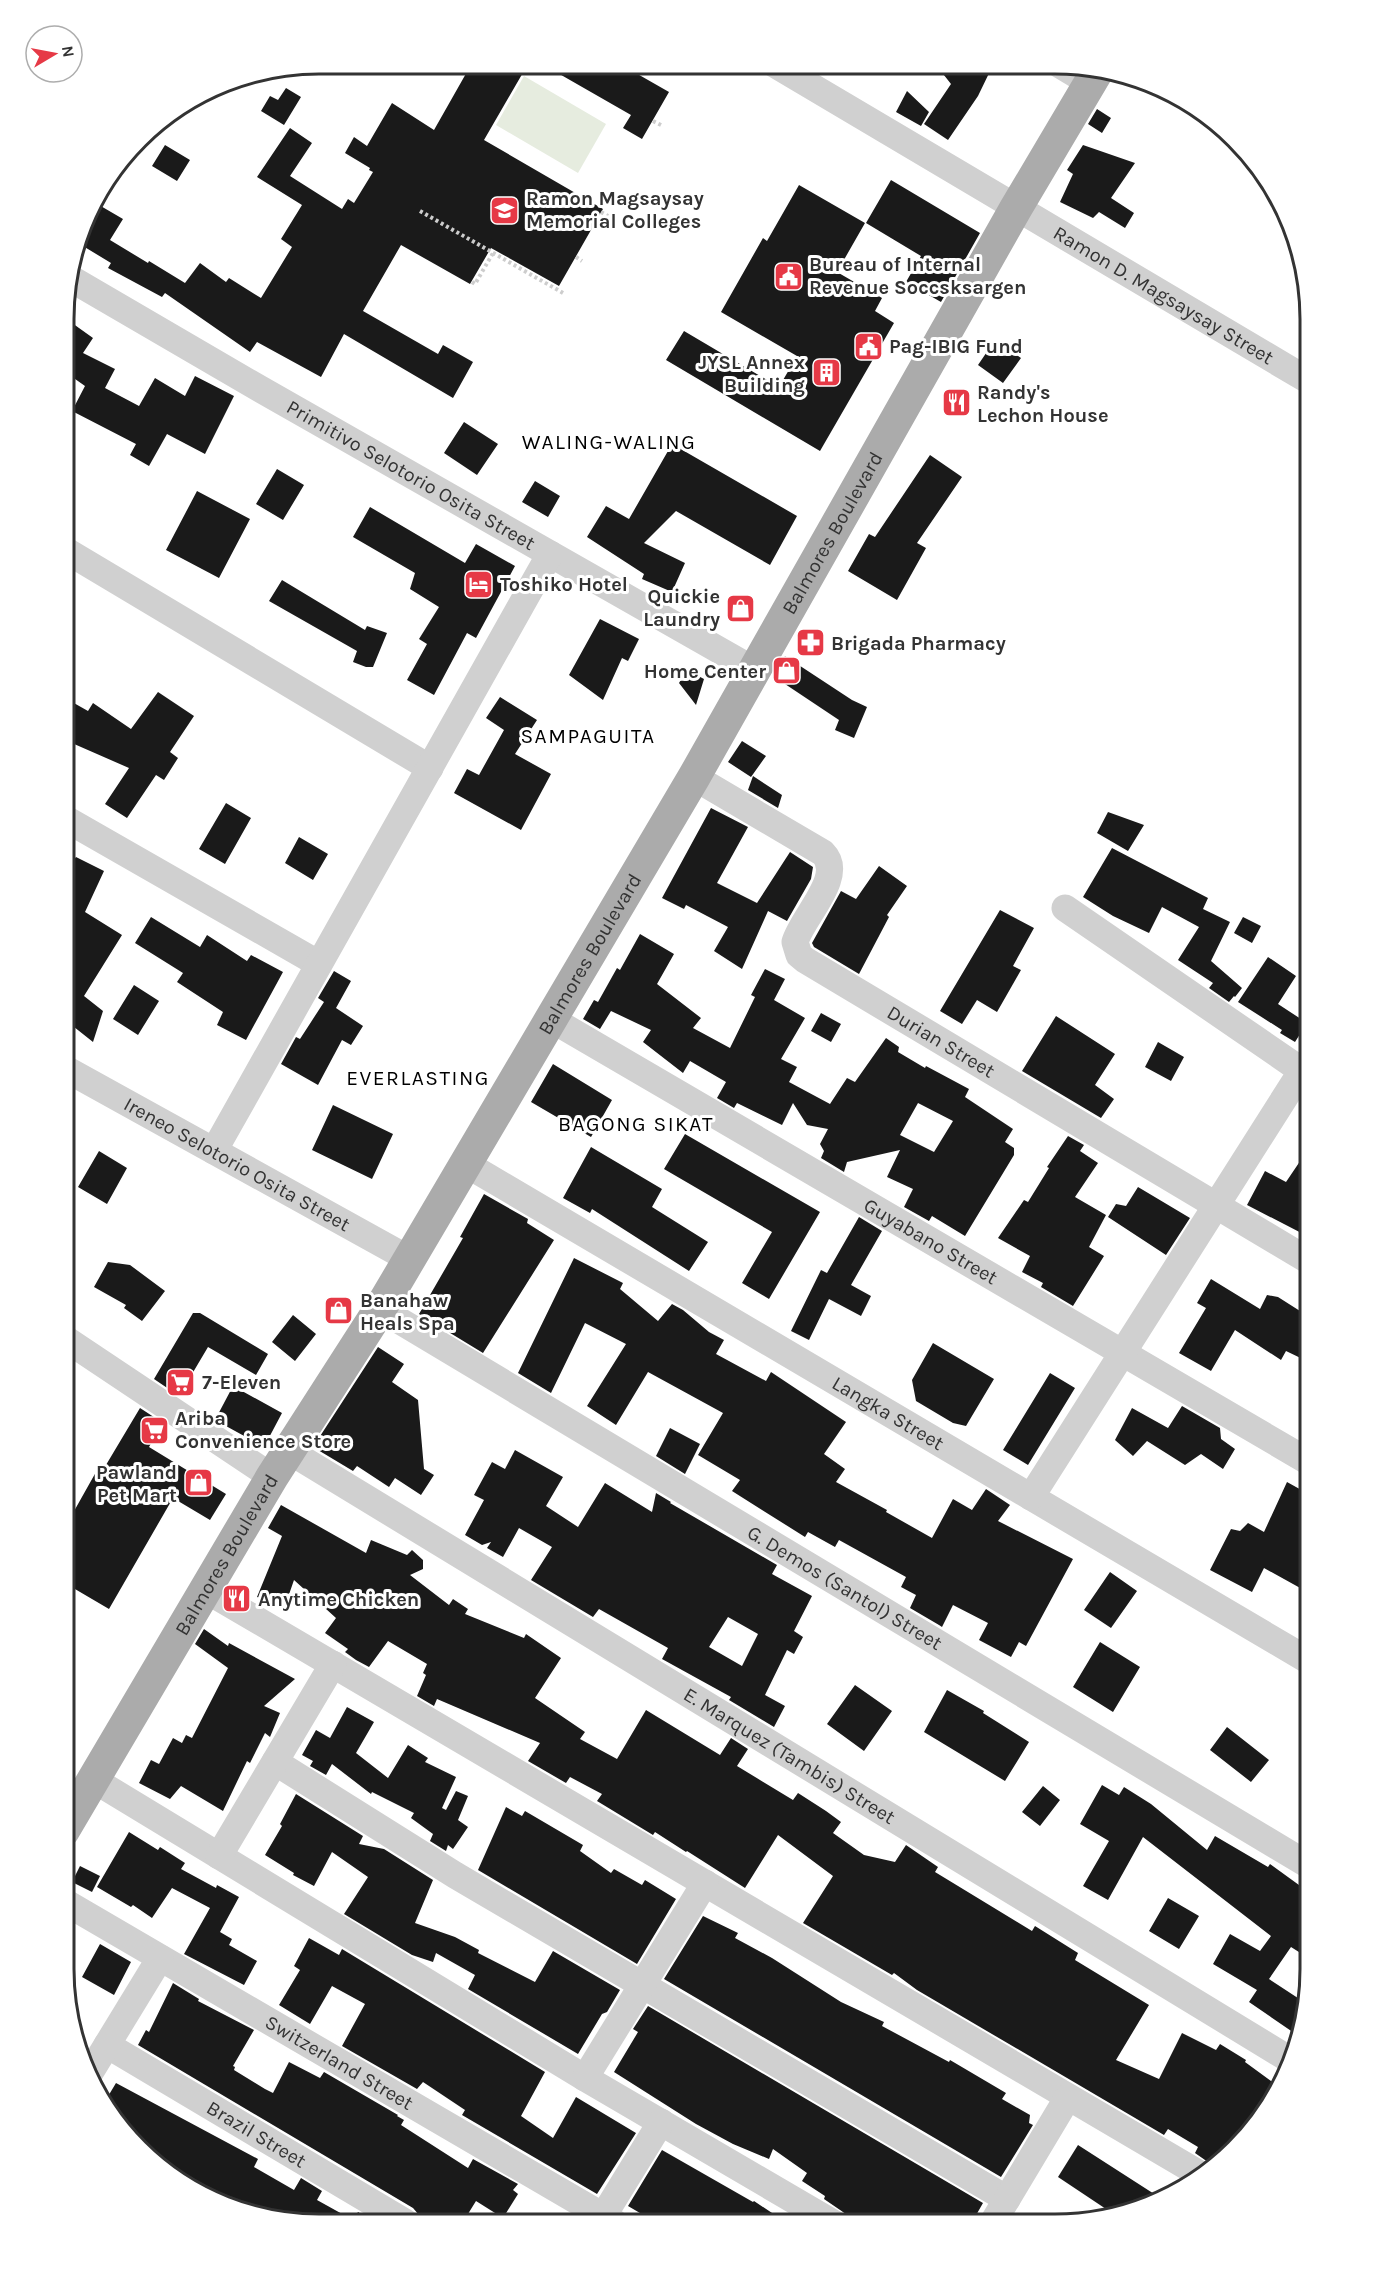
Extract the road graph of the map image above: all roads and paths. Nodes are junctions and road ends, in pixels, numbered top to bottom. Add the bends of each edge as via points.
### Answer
1 (791, 74) edge
2 (1094, 77) edge
3 (653, 121) dead end
4 (661, 125) dead end
5 (1016, 208) junction
6 (420, 211) dead end
7 (601, 212) dead end
8 (608, 216) dead end
9 (493, 253) junction
10 (576, 257) dead end
11 (582, 261) dead end
12 (77, 282) edge
13 (472, 282) dead end
14 (563, 293) dead end
15 (1300, 376) edge
16 (550, 554) junction
17 (74, 555) edge
18 (754, 670) junction
19 (430, 768) junction
20 (694, 777) junction
21 (74, 824) edge
22 (1065, 908) dead end
23 (319, 964) junction
24 (551, 1019) junction
25 (1300, 1070) edge
26 (74, 1074) edge
27 (1300, 1083) edge
28 (214, 1151) junction
29 (466, 1164) junction
30 (1217, 1205) junction
31 (1300, 1255) edge
32 (409, 1259) junction
33 (380, 1309) junction
34 (74, 1344) edge
35 (1124, 1352) junction
36 (1300, 1456) edge
37 (281, 1464) junction
38 (1031, 1497) junction
39 (206, 1590) junction
40 (1300, 1656) edge
41 (333, 1665) junction
42 (275, 1762) junction
43 (94, 1780) junction
44 (74, 1814) edge
45 (219, 1856) junction
46 (1300, 1860) edge
47 (705, 1883) junction
48 (74, 1907) edge
49 (160, 1958) junction
50 (643, 1987) junction
51 (107, 2045) junction
52 (1284, 2056) edge
53 (94, 2066) edge
54 (585, 2078) junction
55 (1068, 2097) junction
56 (661, 2122) junction
57 (1193, 2170) edge
58 (1007, 2199) junction
59 (392, 2214) edge
60 (595, 2214) edge
61 (608, 2214) edge
62 (818, 2214) edge
63 (998, 2214) edge

1 - 5 street, Ramon D. Magsaysay Street
2 - 5 main road, Balmores Boulevard
3 - 4 path
5 - 15 street, Ramon D. Magsaysay Street
5 - 18 main road, Balmores Boulevard
6 - 9 path
7 - 8 path
9 - 13 path via 475,284
9 - 14 path
10 - 11 path
12 - 16 street, Primitivo Selotorio Osita Street
16 - 18 street, Primitivo Selotorio Osita Street
16 - 19 street
17 - 19 street
18 - 20 main road, Balmores Boulevard
19 - 23 street
20 - 24 main road, Balmores Boulevard
20 - 30 street, Durian Street via 828,858 831,873 795,942 805,960
21 - 23 street
22 - 25 street
23 - 28 street
24 - 29 main road, Balmores Boulevard
24 - 35 street, Guyabano Street
26 - 28 street, Ireneo Selotorio Osita Street
27 - 30 street
28 - 32 street, Ireneo Selotorio Osita Street
29 - 32 main road, Balmores Boulevard
29 - 38 street, Langka Street
30 - 31 street, Durian Street
30 - 35 street
32 - 33 main road, Balmores Boulevard
33 - 37 main road, Balmores Boulevard
33 - 46 street, G. Demos (Santol) Street
34 - 37 street, E. Marquez (Tambis) Street
35 - 36 street, Guyabano Street
35 - 38 street
37 - 39 main road, Balmores Boulevard
37 - 52 street, E. Marquez (Tambis) Street
38 - 40 street, Langka Street
39 - 41 street
39 - 43 main road, Balmores Boulevard
41 - 42 street
41 - 47 street
42 - 45 street
42 - 50 street
43 - 44 main road, Balmores Boulevard
43 - 45 street
45 - 54 street
47 - 50 street
47 - 55 street
48 - 49 street, Switzerland Street
49 - 51 street
49 - 60 street, Switzerland Street
50 - 54 street
50 - 58 street
51 - 53 street
51 - 59 street, Brazil Street
54 - 56 street
55 - 57 street
55 - 58 street
56 - 61 street
56 - 62 street
58 - 63 street

